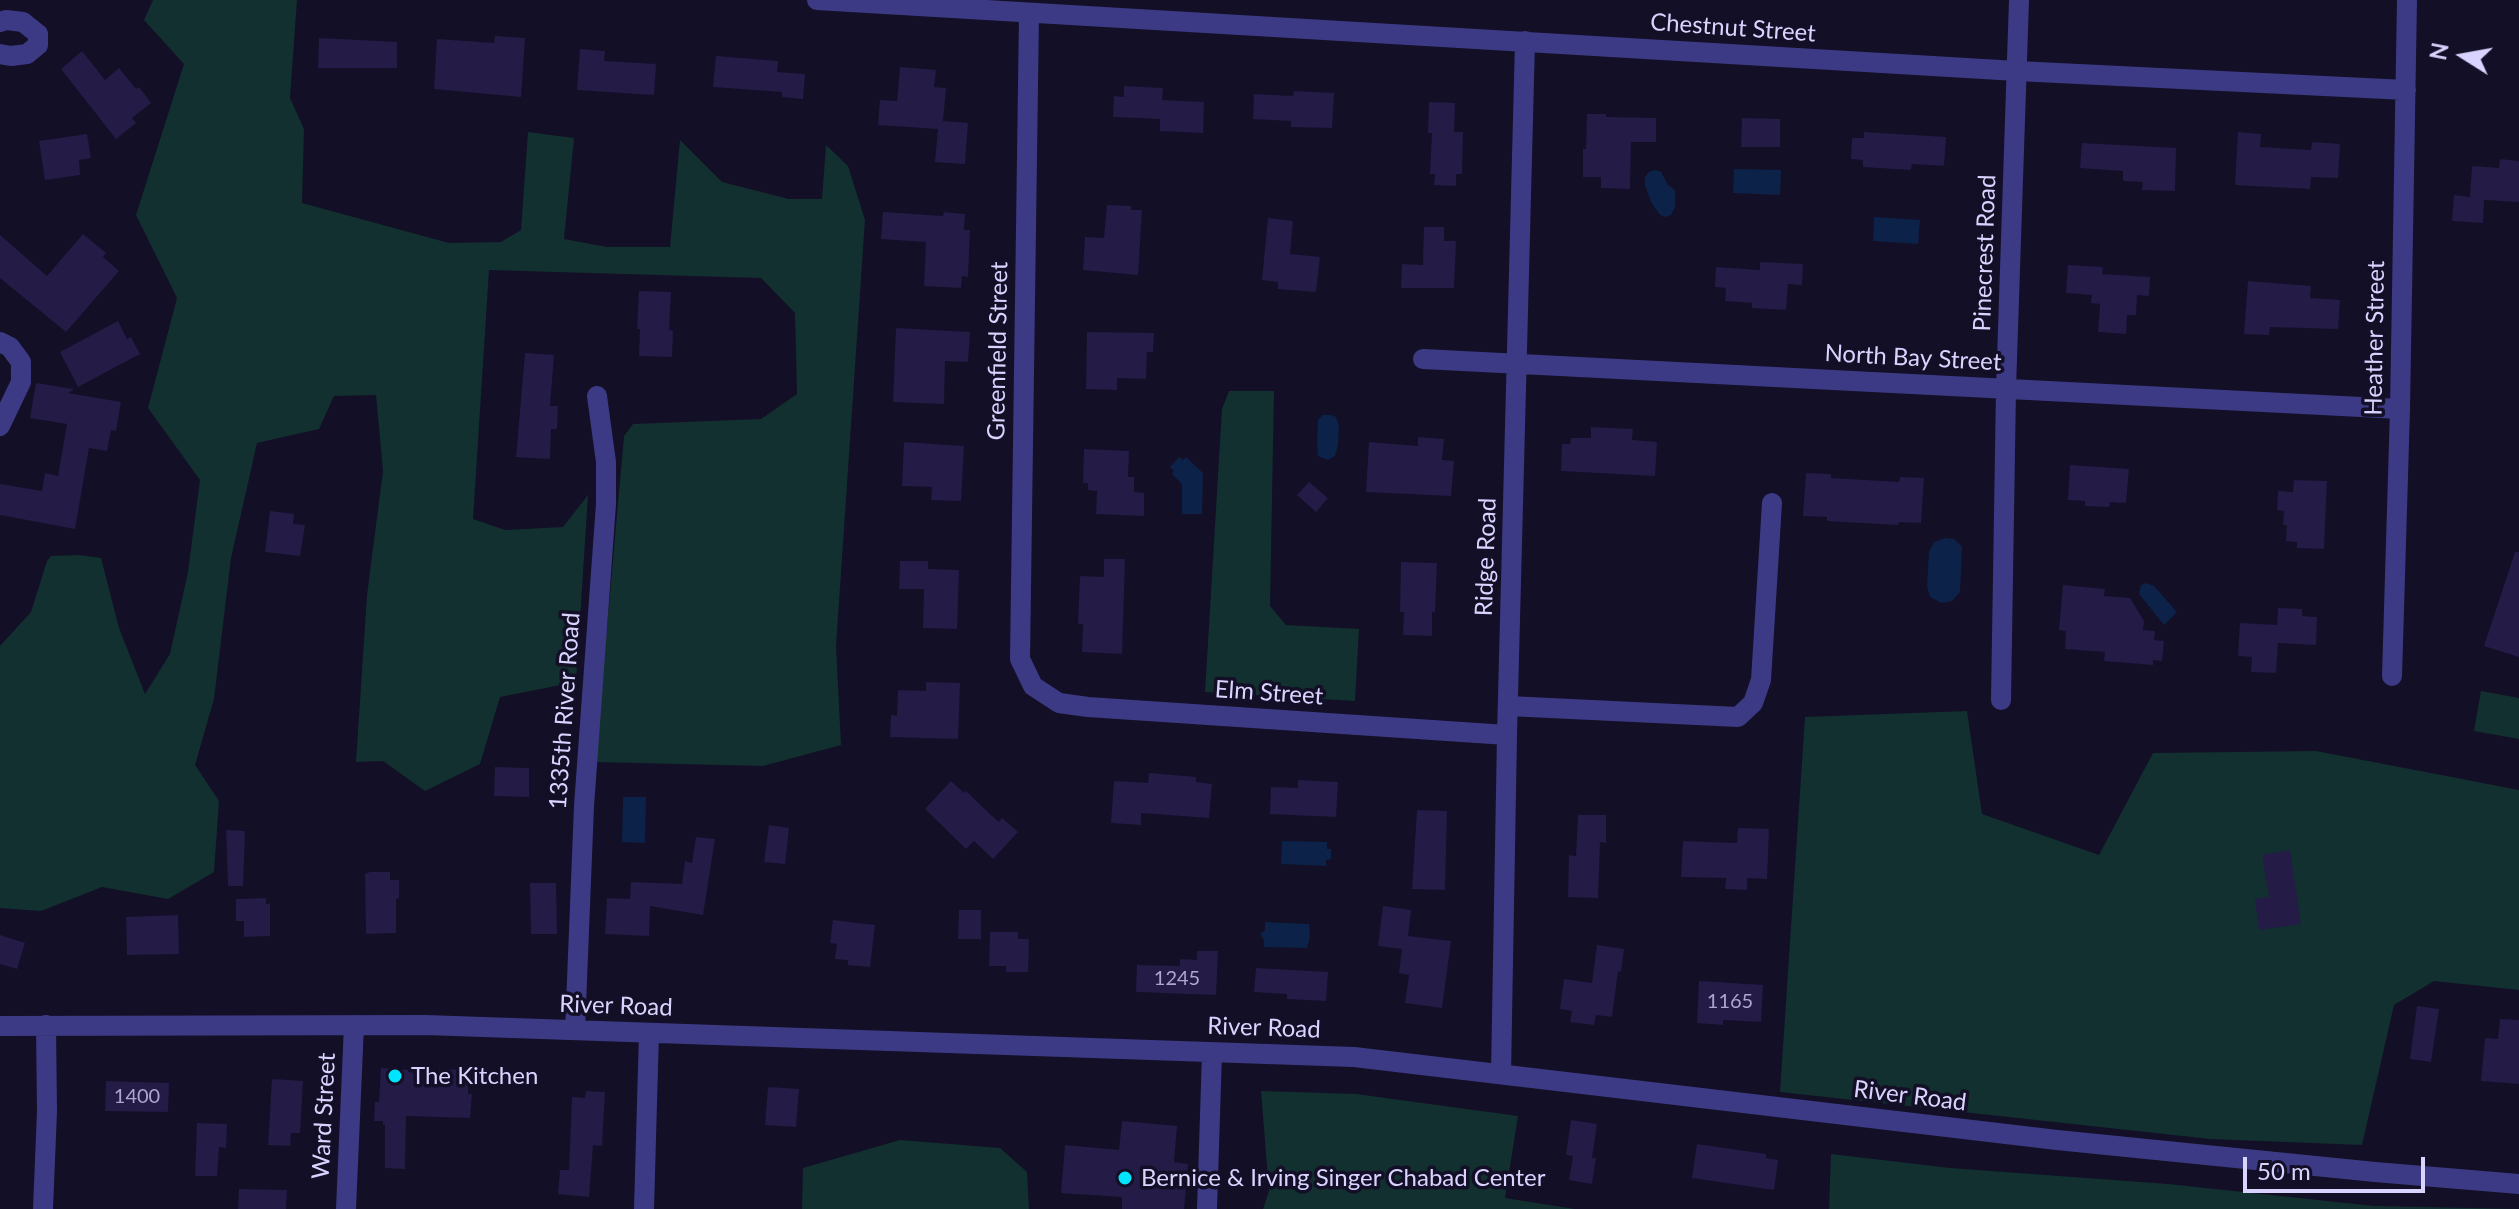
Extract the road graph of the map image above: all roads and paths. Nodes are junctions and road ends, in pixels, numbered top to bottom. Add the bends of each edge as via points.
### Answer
1 (817, 0) edge
2 (2019, 0) edge
3 (2407, 0) edge
4 (1029, 13) junction
5 (0, 22) edge
6 (1525, 41) junction
7 (0, 54) edge
8 (2017, 71) junction
9 (2406, 90) junction
10 (0, 342) edge
11 (1423, 359) dead end
12 (1517, 365) junction
13 (2006, 389) junction
14 (597, 396) dead end
15 (2400, 409) junction
16 (0, 426) edge
17 (1772, 503) dead end
18 (2392, 676) dead end
19 (1033, 686) joint
20 (2001, 700) dead end
21 (1508, 706) junction
22 (1507, 735) junction
23 (46, 1025) junction
24 (354, 1025) junction
25 (0, 1026) edge
26 (575, 1030) junction
27 (649, 1033) junction
28 (1212, 1053) junction
29 (1501, 1074) junction
30 (2519, 1184) edge
31 (43, 1209) edge
32 (346, 1209) edge
33 (644, 1209) edge
34 (1207, 1209) edge

1 - 4 street, Chestnut Street
2 - 8 street, Pinecrest Road
3 - 9 street, Heather Street
4 - 6 street, Chestnut Street
4 - 19 street, Greenfield Street via 1020,659
5 - 7 street via 23,22 38,34 38,45 27,54
6 - 8 street, Chestnut Street
6 - 12 street, Ridge Road
8 - 9 street, Chestnut Street
8 - 13 street, Pinecrest Road
9 - 15 street, Heather Street
10 - 16 street via 21,362 21,382
11 - 12 street, North Bay Street
12 - 13 street, North Bay Street
12 - 21 street, Ridge Road
13 - 15 street, North Bay Street
13 - 20 street, Pinecrest Road
14 - 26 street, 1335th River Road via 606,504 584,806
15 - 18 street, Heather Street
17 - 21 street via 1761,680 1753,703 1738,717
19 - 22 street, Elm Street via 1059,703 1088,707
21 - 22 street, Ridge Road
22 - 29 street, Ridge Road
23 - 24 street, River Road
23 - 25 street, River Road
23 - 31 street
24 - 26 street, River Road
24 - 32 street, Ward Street
26 - 27 street, River Road
27 - 28 street, River Road
27 - 33 street
28 - 29 street, River Road via 1354,1057
28 - 34 street
29 - 30 street, River Road via 2057,1140

